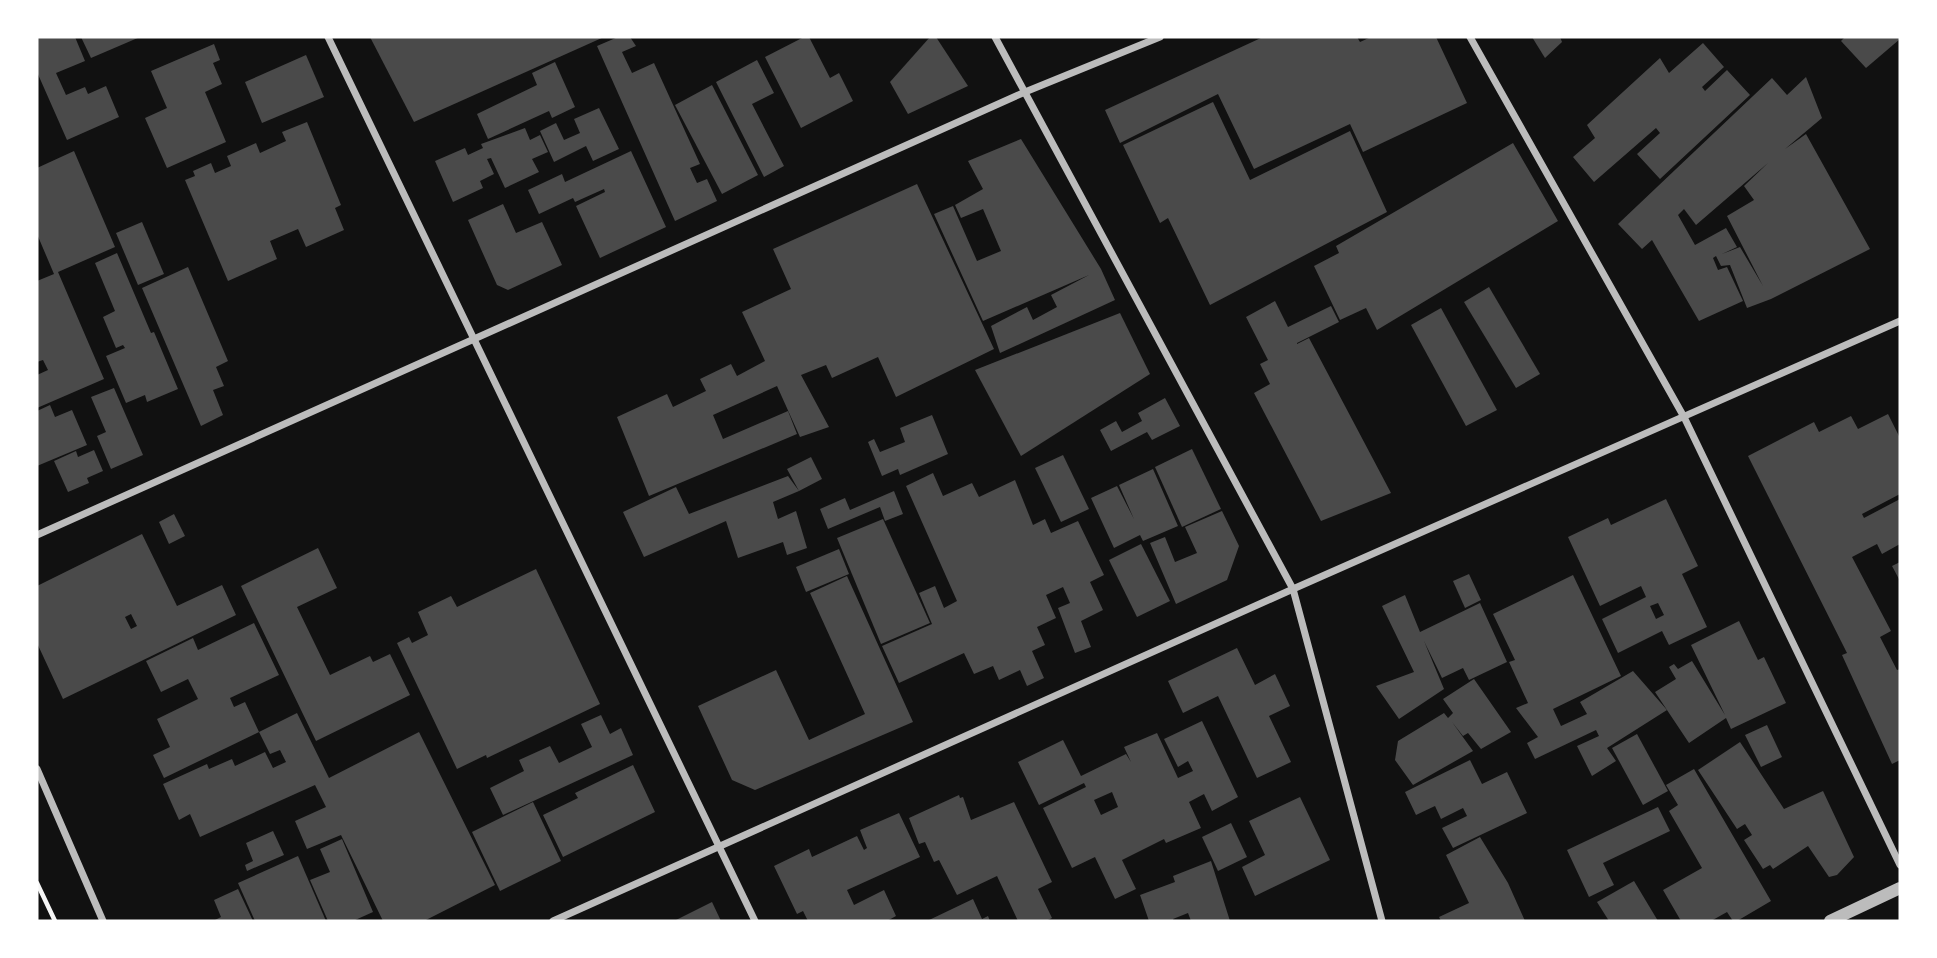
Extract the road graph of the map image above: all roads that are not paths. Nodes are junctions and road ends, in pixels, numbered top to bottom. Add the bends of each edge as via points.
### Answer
1 (328, 37) edge
2 (995, 37) edge
3 (1160, 37) edge
4 (1471, 37) edge
5 (1025, 92) junction
6 (1900, 321) edge
7 (473, 338) junction
8 (1684, 417) junction
9 (37, 535) edge
10 (1293, 589) junction
11 (37, 769) edge
12 (718, 846) junction
13 (1900, 865) edge
14 (1900, 888) edge
15 (103, 921) edge
16 (553, 921) edge
17 (755, 921) edge
18 (1382, 921) edge
19 (1830, 921) edge

1 - 7 street
2 - 5 street
3 - 5 street
4 - 8 street
5 - 7 street
5 - 10 street
6 - 8 street
7 - 9 street
7 - 12 street
8 - 10 street
8 - 13 street
10 - 12 street
10 - 18 street
11 - 15 street
12 - 16 street
12 - 17 street
14 - 19 street

